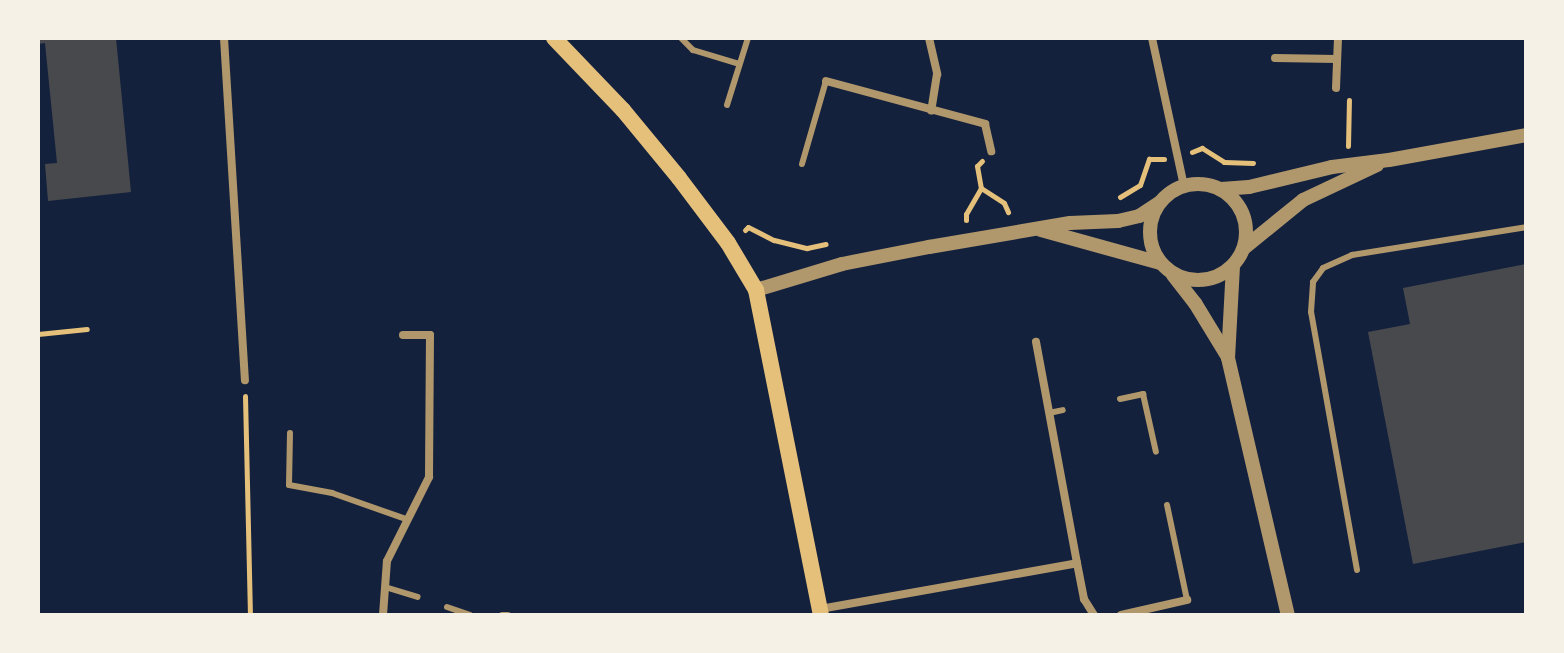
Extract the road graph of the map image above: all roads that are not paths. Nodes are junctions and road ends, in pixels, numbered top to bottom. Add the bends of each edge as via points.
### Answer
1 (224, 38) edge
2 (554, 38) edge
3 (681, 38) edge
4 (748, 38) edge
5 (929, 38) edge
6 (1152, 38) edge
7 (1338, 38) edge
8 (1275, 58) dead end
9 (1337, 59) junction
10 (739, 64) junction
11 (826, 81) joint
12 (1336, 88) road end
13 (727, 105) dead end
14 (931, 111) junction
15 (1526, 135) edge
16 (991, 151) road end
17 (1389, 160) junction
18 (802, 164) dead end
19 (1184, 186) junction
20 (1221, 189) junction
21 (1159, 203) junction
22 (1526, 227) edge
23 (1040, 230) junction
24 (1244, 248) junction
25 (1233, 266) junction
26 (1166, 268) junction
27 (756, 290) junction
28 (403, 335) dead end
29 (1036, 342) dead end
30 (1228, 358) junction
31 (245, 380) road end
32 (1120, 399) dead end
33 (1063, 410) dead end
34 (1049, 413) junction
35 (290, 433) dead end
36 (1156, 452) dead end
37 (1167, 505) dead end
38 (406, 519) junction
39 (1077, 563) junction
40 (1357, 570) dead end
41 (385, 587) junction
42 (418, 597) dead end
43 (1187, 600) joint
44 (447, 607) dead end
45 (820, 612) edge
46 (383, 615) edge
47 (470, 615) edge
48 (502, 615) edge
49 (508, 615) edge
50 (1094, 615) edge
51 (1121, 615) edge
52 (1288, 615) edge

1 - 31 street
2 - 27 main road via 623,110 728,243
3 - 10 lane via 693,50
4 - 10 lane
5 - 14 street via 937,74
6 - 19 street
7 - 9 street
8 - 9 street
9 - 12 street
10 - 13 lane
11 - 14 street
11 - 18 lane
14 - 16 street via 985,124
15 - 17 street
17 - 20 street
17 - 24 street via 1303,200
19 - 20 street
19 - 21 street
20 - 24 street via 1246,221
21 - 23 street via 1118,221
21 - 26 street via 1150,227 1154,252
22 - 40 lane via 1352,255 1323,268 1313,282 1311,312
23 - 26 street
23 - 27 street via 842,264
24 - 25 street
25 - 26 street via 1204,281
25 - 30 street
26 - 30 street via 1195,303
27 - 45 main road
28 - 38 street via 430,335 429,477
29 - 34 street
30 - 52 street
32 - 36 lane via 1143,394
33 - 34 lane
34 - 39 street
35 - 38 lane via 289,485 332,493
37 - 43 lane
38 - 41 street via 387,561
39 - 45 street
39 - 50 street via 1084,599
41 - 42 lane
41 - 46 street
43 - 51 street
44 - 47 lane
48 - 49 lane

